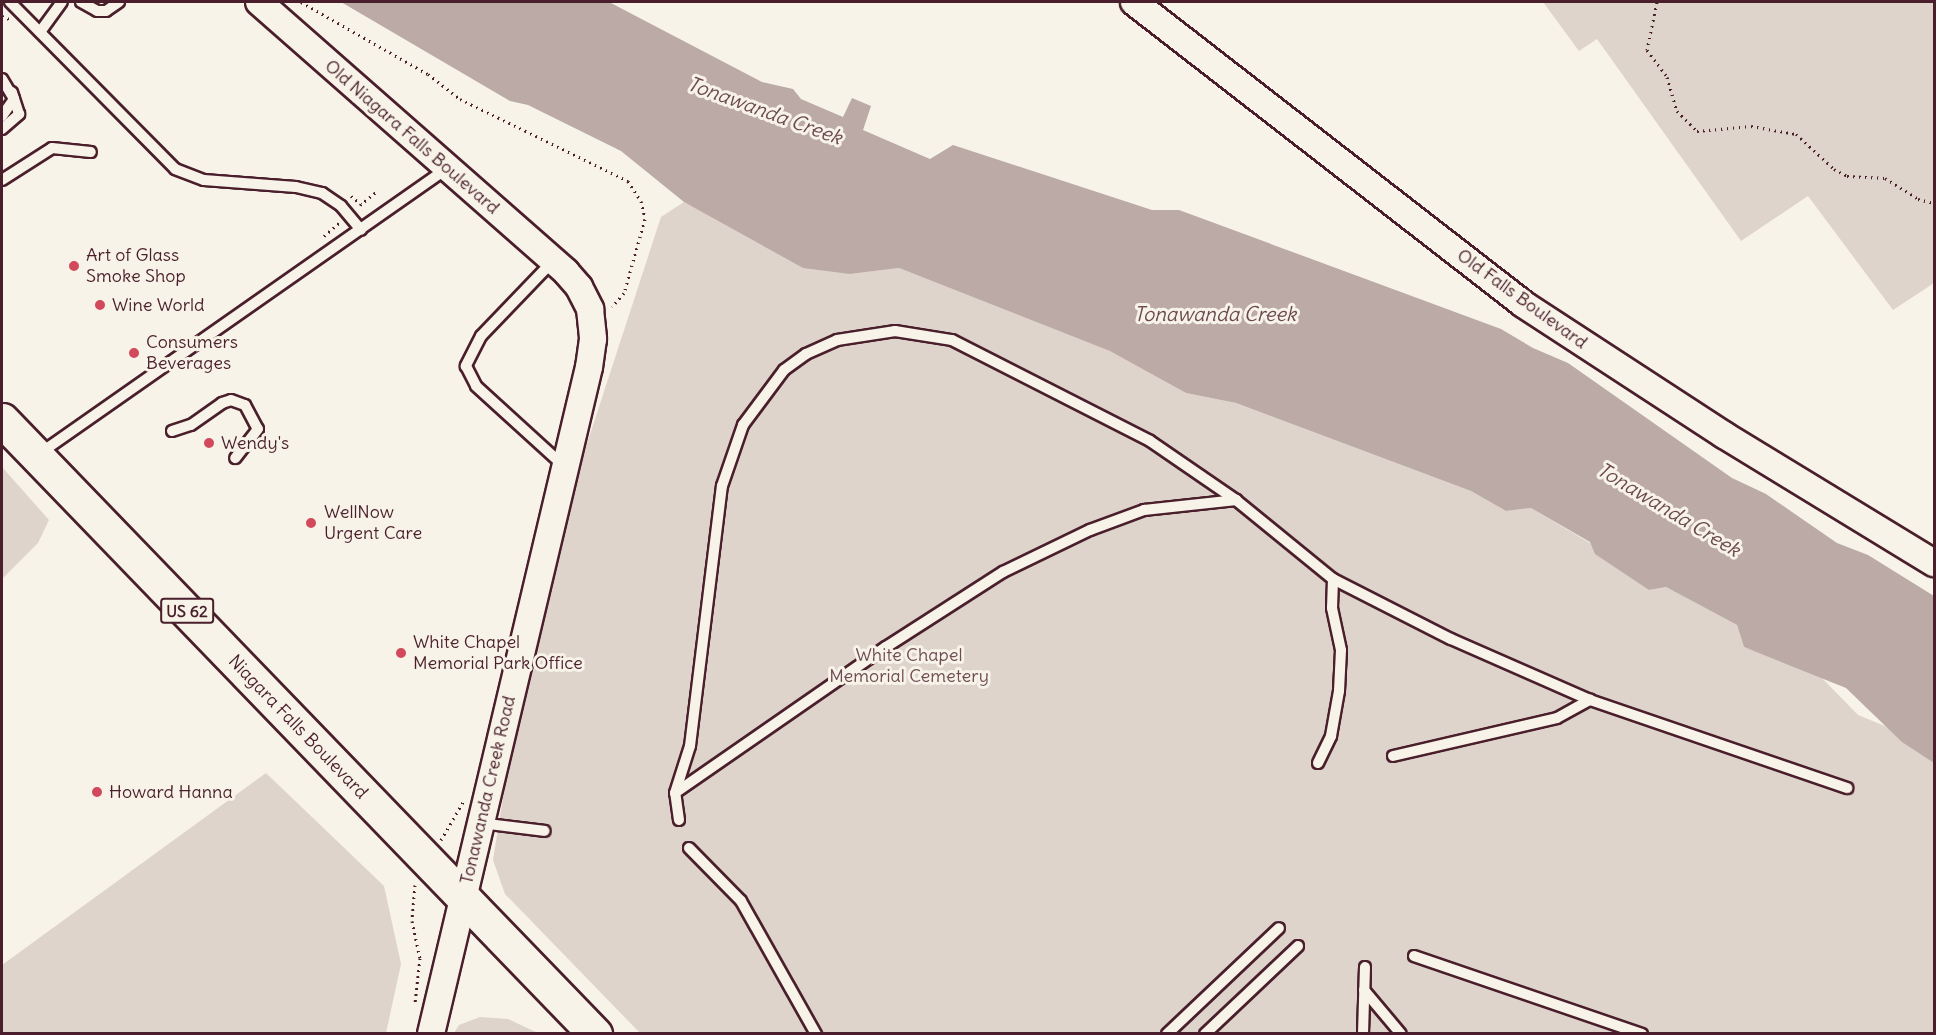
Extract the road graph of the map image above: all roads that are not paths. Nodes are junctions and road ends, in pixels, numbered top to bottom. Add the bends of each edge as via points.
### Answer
1 (10, 2) edge
2 (62, 2) edge
3 (81, 2) edge
4 (119, 2) edge
5 (259, 2) edge
6 (1134, 2) edge
7 (40, 32) junction
8 (2, 79) edge
9 (12, 92) junction
10 (2, 116) edge
11 (2, 129) edge
12 (91, 152) dead end
13 (448, 168) junction
14 (2, 180) edge
15 (361, 230) junction
16 (560, 266) junction
17 (2, 420) edge
18 (172, 431) dead end
19 (36, 456) junction
20 (235, 458) dead end
21 (564, 466) junction
22 (1236, 500) junction
23 (1935, 562) edge
24 (1333, 579) junction
25 (1590, 700) junction
26 (1394, 756) dead end
27 (1318, 763) dead end
28 (1848, 788) dead end
29 (675, 793) junction
30 (679, 820) dead end
31 (480, 824) junction
32 (545, 831) dead end
33 (689, 848) dead end
34 (463, 898) junction
35 (1279, 928) dead end
36 (1298, 946) dead end
37 (1414, 956) dead end
38 (1365, 967) dead end
39 (1364, 990) junction
40 (430, 1034) edge
41 (595, 1034) edge
42 (816, 1034) edge
43 (1167, 1034) edge
44 (1205, 1034) edge
45 (1363, 1034) edge
46 (1401, 1034) edge
47 (1642, 1034) edge

1 - 7 lane
2 - 7 lane
3 - 4 lane via 97,11 106,11
5 - 13 street, Old Niagara Falls Boulevard
6 - 23 street, Old Falls Boulevard via 1523,304 1841,508
7 - 15 lane via 175,169 222,182 310,189 332,198
8 - 9 lane
9 - 10 lane via 12,104
9 - 11 lane via 20,114
12 - 14 lane via 52,148
13 - 15 lane
13 - 16 street, Old Niagara Falls Boulevard
15 - 19 lane
16 - 21 street, Tonawanda Creek Road via 585,296 593,339
16 - 21 lane via 481,336 466,366 476,386
17 - 19 main road, Niagara Falls Boulevard / US 62
18 - 20 lane via 191,425 222,403 239,402 250,411 258,429
19 - 34 main road, Niagara Falls Boulevard / US 62
21 - 31 street, Tonawanda Creek Road
22 - 24 lane
22 - 29 lane via 1144,510 1090,530 1003,572 886,647
22 - 29 lane via 1150,441 952,340 895,331 837,340 807,354 784,370 743,425 723,486 690,746
24 - 25 lane via 1451,639
24 - 27 lane via 1332,608 1341,650 1339,691 1330,736
25 - 26 lane via 1557,718
25 - 28 lane
29 - 30 lane
31 - 32 lane
31 - 34 street, Tonawanda Creek Road
33 - 42 lane via 741,901
34 - 40 street, Tonawanda Creek Road
34 - 41 main road, Niagara Falls Boulevard / US 62
35 - 43 lane
36 - 44 lane
37 - 47 lane
38 - 39 lane
39 - 45 lane
39 - 46 lane

